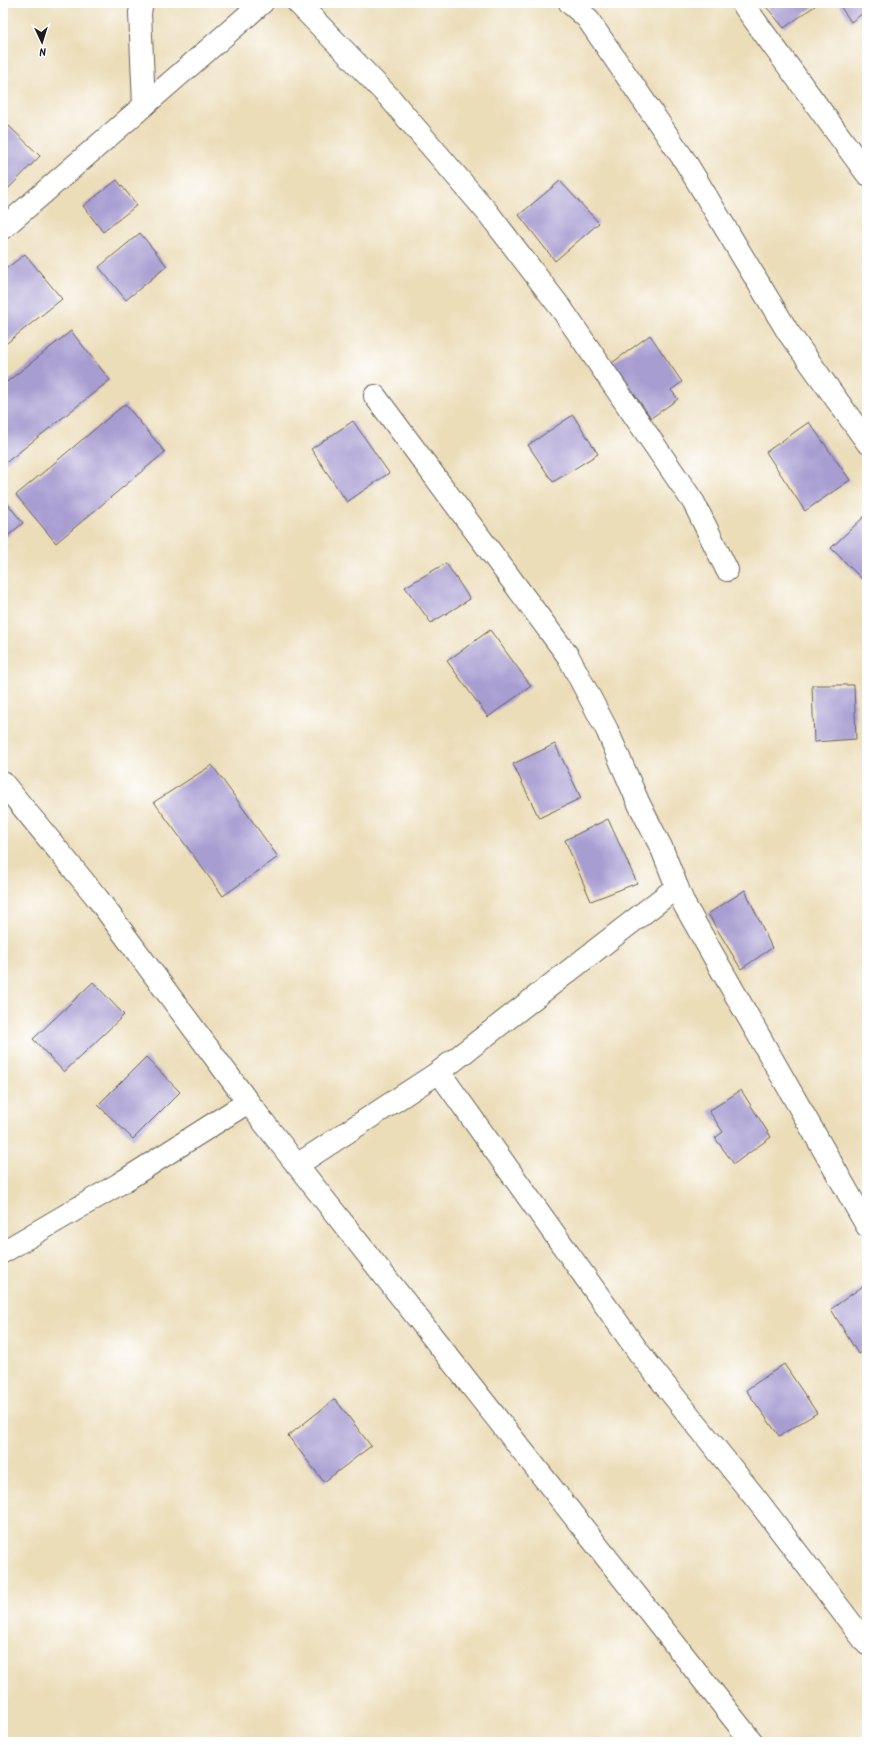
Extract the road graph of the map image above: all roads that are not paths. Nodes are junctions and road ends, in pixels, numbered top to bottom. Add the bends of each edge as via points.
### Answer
1 (142, 3) edge
2 (262, 3) edge
3 (298, 3) edge
4 (570, 3) edge
5 (742, 3) edge
6 (144, 105) junction
7 (867, 174) edge
8 (3, 228) edge
9 (375, 396) dead end
10 (867, 442) edge
11 (727, 570) dead end
12 (3, 783) edge
13 (677, 887) junction
14 (439, 1072) junction
15 (248, 1102) junction
16 (297, 1165) junction
17 (867, 1226) edge
18 (3, 1252) edge
19 (867, 1644) edge
20 (752, 1742) edge

1 - 6 street via 140,13
2 - 6 street
3 - 11 street via 389,98 488,213 563,311 694,503
4 - 10 street via 587,18 685,161 788,332
5 - 7 street
6 - 8 street
9 - 13 street via 568,656 607,730
12 - 15 street via 98,899
13 - 14 street
13 - 17 street via 684,904
14 - 16 street
14 - 19 street via 640,1354 757,1500
15 - 16 street
15 - 18 street via 120,1184
16 - 20 street

